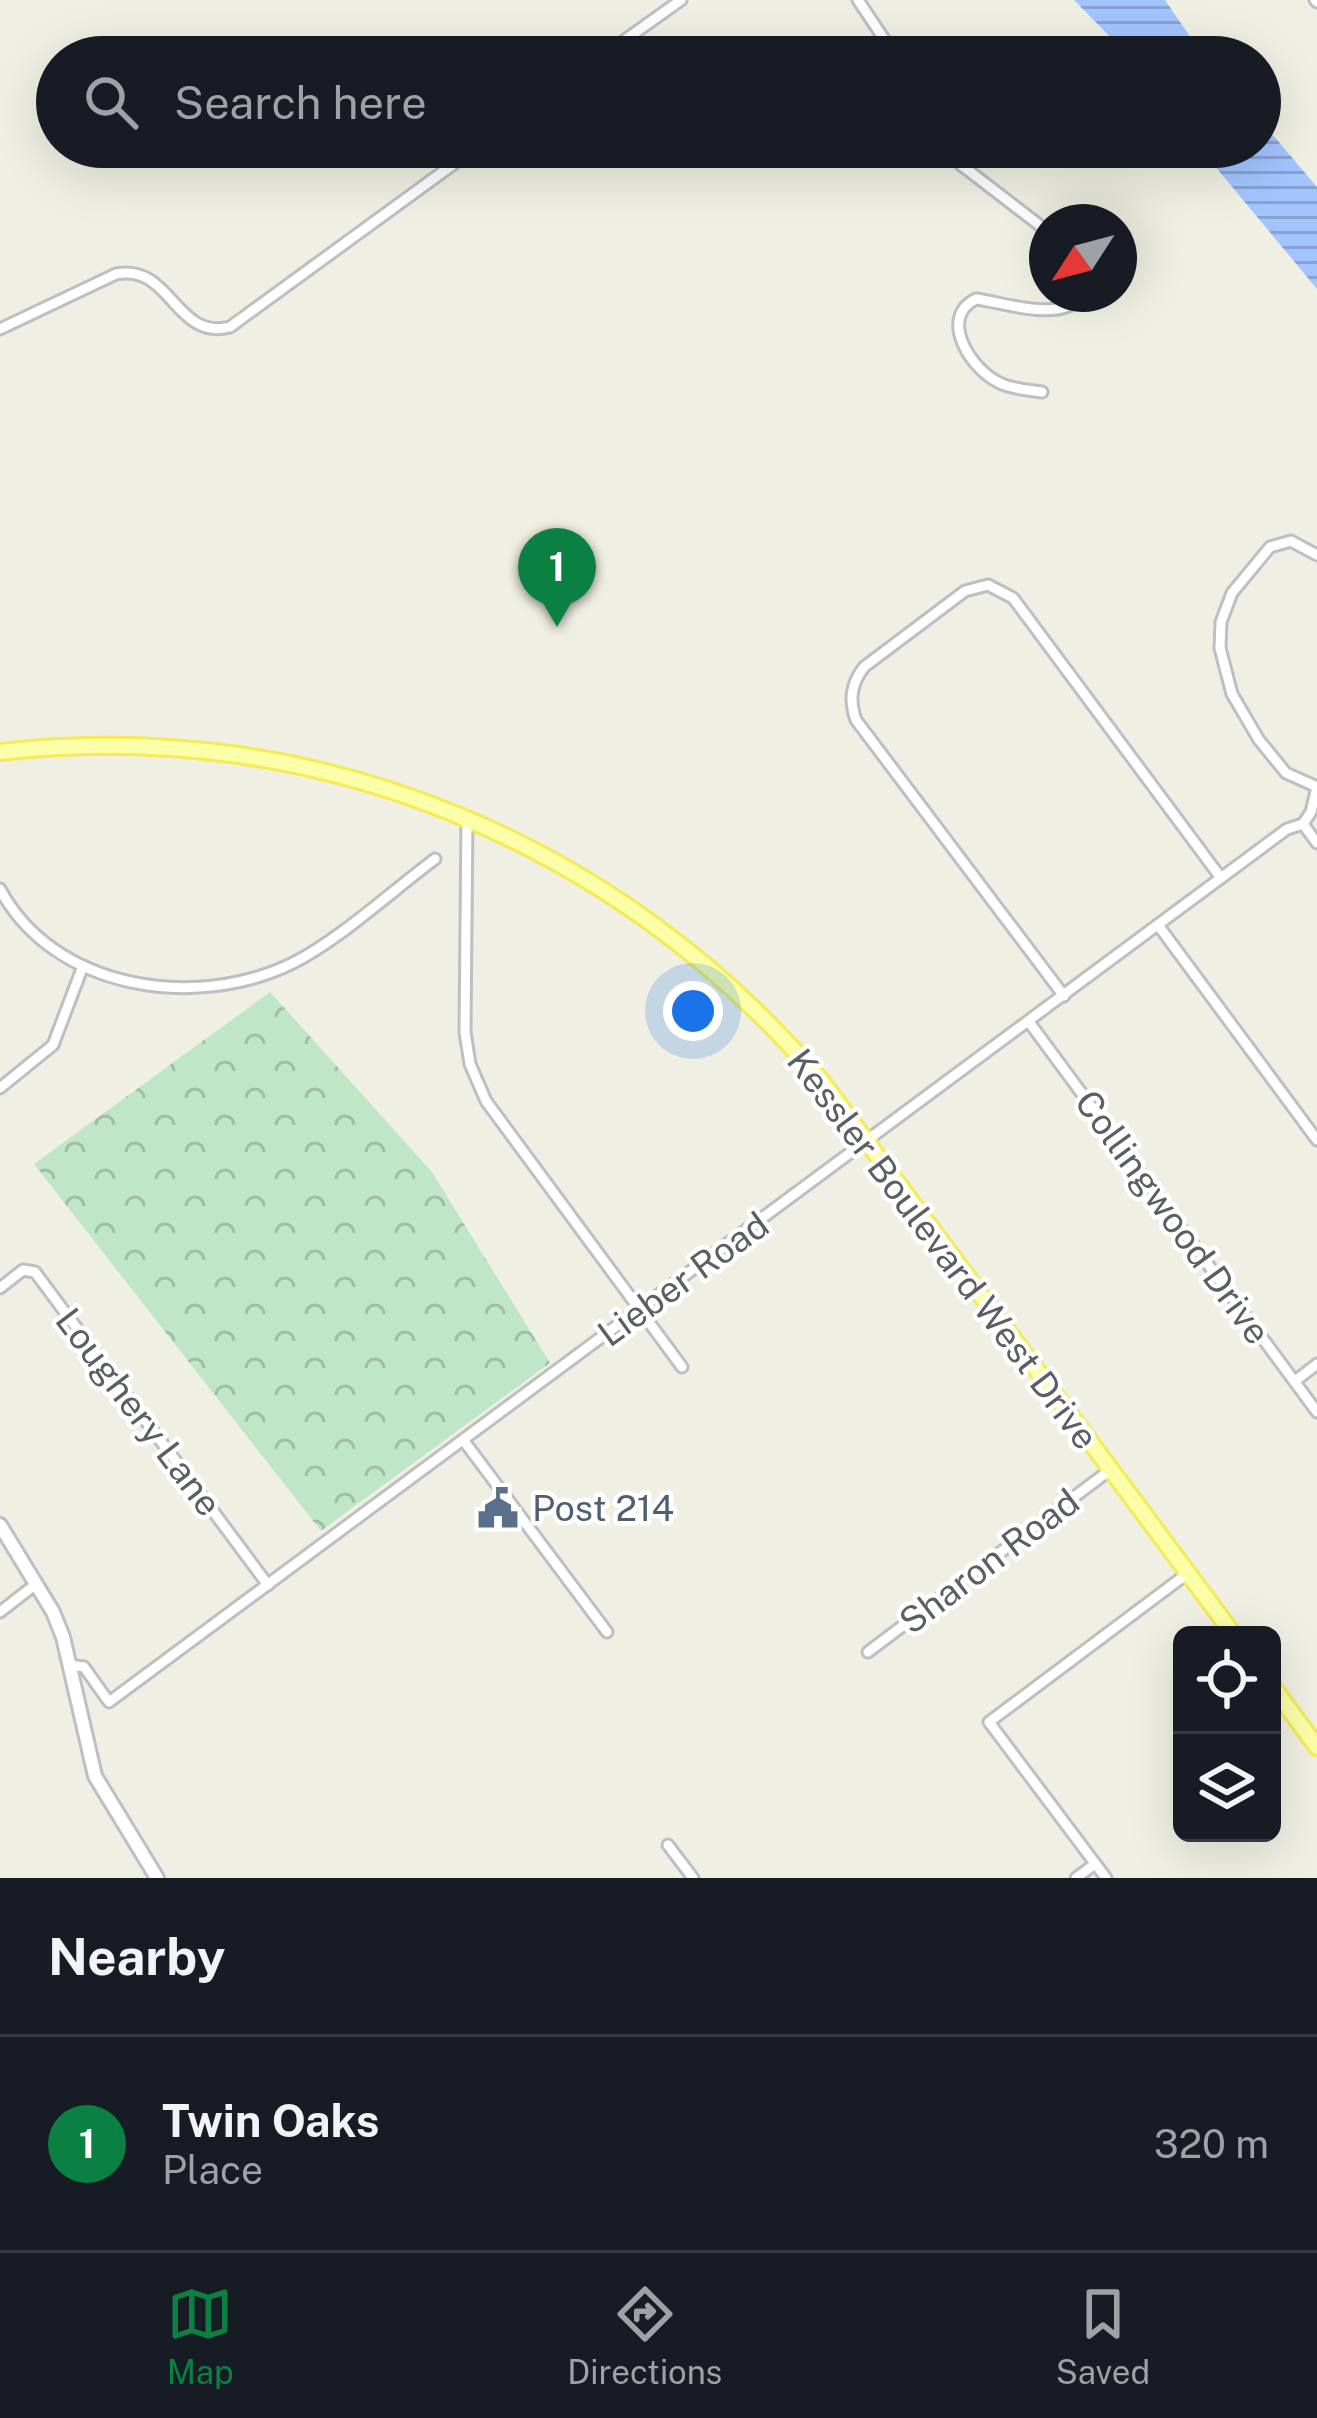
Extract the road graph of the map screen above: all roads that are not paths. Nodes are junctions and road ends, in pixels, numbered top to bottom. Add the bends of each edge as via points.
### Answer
1 (680, 0) edge
2 (858, 0) edge
3 (630, 36) edge
4 (882, 36) edge
5 (448, 168) edge
6 (965, 168) edge
7 (1029, 217) edge
8 (1029, 305) edge
9 (0, 329) edge
10 (1042, 392) dead end
11 (1317, 555) edge
12 (0, 752) edge
13 (467, 817) junction
14 (1303, 824) junction
15 (1317, 843) edge
16 (435, 860) dead end
17 (1221, 878) junction
18 (0, 889) edge
19 (4, 904) edge
20 (1158, 925) junction
21 (83, 966) junction
22 (1064, 996) junction
23 (1029, 1022) junction
24 (0, 1088) edge
25 (1317, 1140) edge
26 (868, 1141) junction
27 (0, 1288) edge
28 (641, 1309) junction
29 (1317, 1364) edge
30 (682, 1367) dead end
31 (1294, 1381) junction
32 (1317, 1412) edge
33 (464, 1441) junction
34 (1110, 1470) junction
35 (0, 1526) edge
36 (1188, 1574) junction
37 (36, 1584) junction
38 (268, 1585) junction
39 (0, 1612) edge
40 (1227, 1626) edge
41 (608, 1632) dead end
42 (868, 1652) dead end
43 (69, 1665) junction
44 (1281, 1698) edge
45 (1317, 1747) edge
46 (668, 1845) dead end
47 (1095, 1864) junction
48 (157, 1878) edge
49 (693, 1878) edge
50 (1076, 1878) edge
51 (1106, 1878) edge

1 - 3 street
2 - 4 street
5 - 9 street via 230,327 195,324 155,280 124,272
6 - 7 street
8 - 10 street via 976,298 958,321 962,343 992,378
11 - 14 street via 1291,541 1270,547 1232,592 1220,630 1229,686 1254,733 1286,773 1317,787
12 - 13 main road, Kessler Boulevard West Drive via 135,745 231,753 363,780
13 - 26 main road, Kessler Boulevard West Drive via 599,886 690,950 772,1026
13 - 28 street via 465,1024 473,1072 486,1101
14 - 15 street
14 - 17 street, Lieber Road
16 - 21 street via 303,958 257,977 175,988
17 - 20 street, Lieber Road
17 - 22 street via 997,586 969,589 864,667 853,688 855,716
18 - 19 street
19 - 21 street
20 - 22 street, Lieber Road
20 - 25 street
21 - 24 street via 53,1045
22 - 23 street, Lieber Road
23 - 26 street, Lieber Road
23 - 31 street, Collingwood Drive
26 - 28 street, Lieber Road
26 - 34 main road, Kessler Boulevard West Drive
27 - 38 street, Loughery Lane via 23,1270 35,1272
28 - 30 street
28 - 33 street, Lieber Road
29 - 31 street
31 - 32 street, Collingwood Drive
33 - 38 street, Lieber Road
33 - 41 street
34 - 36 main road, Kessler Boulevard West Drive
34 - 42 street, Sharon Road
35 - 37 street
36 - 40 main road, Kessler Boulevard West Drive
36 - 47 street via 989,1723
37 - 39 street
37 - 43 street
38 - 43 street, Lieber Road via 109,1702 84,1667
43 - 48 street via 95,1775
44 - 45 main road
46 - 49 street
47 - 50 street
47 - 51 street

